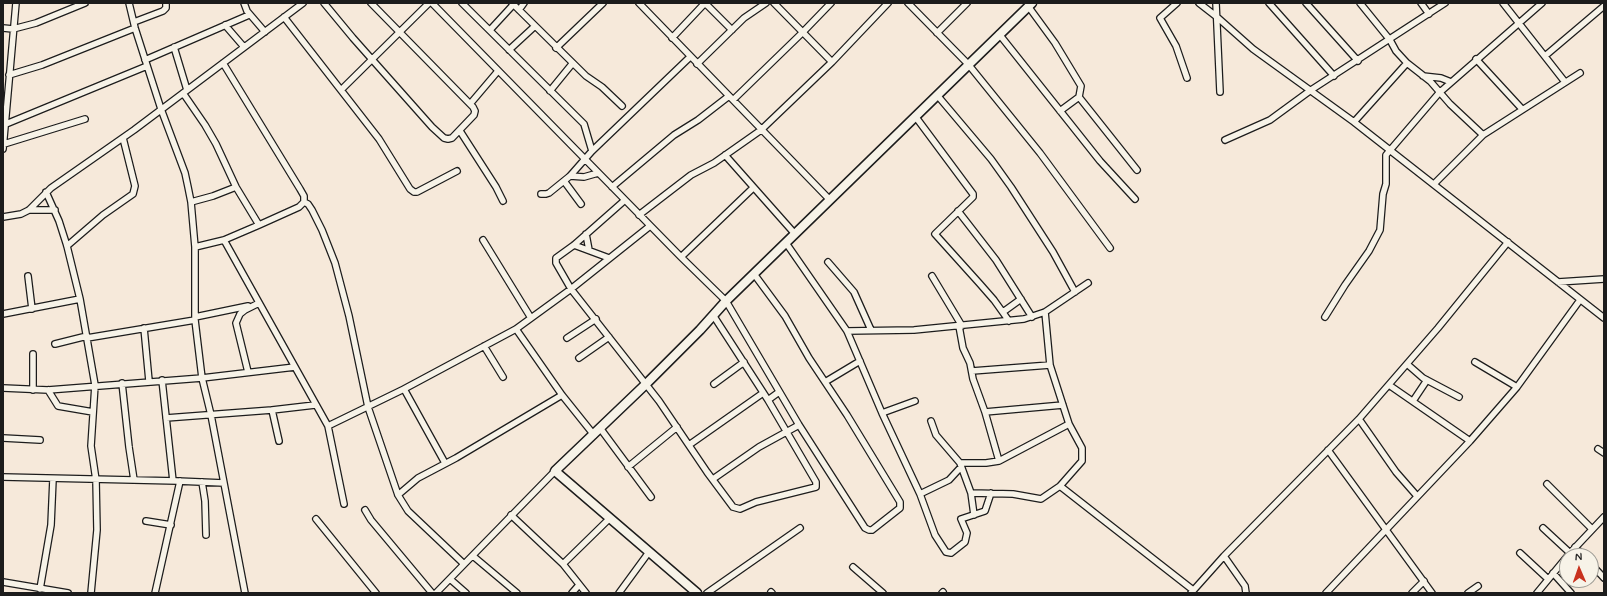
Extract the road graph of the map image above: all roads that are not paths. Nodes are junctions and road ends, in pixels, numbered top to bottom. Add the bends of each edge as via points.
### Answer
1 (16, 3) edge
2 (85, 3) edge
3 (129, 3) edge
4 (166, 3) edge
5 (244, 3) edge
6 (303, 3) edge
7 (324, 3) edge
8 (370, 3) edge
9 (429, 3) edge
10 (432, 3) edge
11 (462, 3) edge
12 (524, 3) edge
13 (603, 3) edge
14 (639, 3) edge
15 (705, 3) edge
16 (766, 3) edge
17 (774, 3) edge
18 (831, 3) edge
19 (888, 3) edge
20 (908, 3) edge
21 (1177, 3) edge
22 (1199, 3) edge
23 (1216, 3) edge
24 (1269, 3) edge
25 (1306, 3) edge
26 (1360, 3) edge
27 (1421, 3) edge
28 (1445, 3) edge
29 (1503, 3) edge
30 (1542, 3) edge
31 (513, 4) edge
32 (965, 4) edge
33 (1030, 5) edge
34 (1604, 6) edge
35 (519, 10) junction
36 (1429, 14) junction
37 (249, 15) junction
38 (284, 17) junction
39 (1217, 17) junction
40 (134, 22) junction
41 (1518, 22) junction
42 (225, 25) junction
43 (535, 26) junction
44 (3, 28) edge
45 (136, 28) junction
46 (13, 29) junction
47 (490, 30) junction
48 (732, 30) junction
49 (264, 32) junction
50 (400, 33) junction
51 (802, 33) junction
52 (937, 33) junction
53 (999, 34) junction
54 (672, 38) junction
55 (1390, 40) junction
56 (174, 47) junction
57 (244, 47) junction
58 (556, 48) junction
59 (510, 50) junction
60 (1545, 56) junction
61 (690, 57) junction
62 (1476, 59) junction
63 (145, 60) junction
64 (372, 60) junction
65 (1358, 61) junction
66 (832, 62) junction
67 (223, 63) junction
68 (1407, 63) junction
69 (572, 64) junction
70 (697, 64) junction
71 (968, 64) junction
72 (147, 66) junction
73 (498, 71) junction
74 (1580, 73) dead end
75 (9, 75) junction
76 (1334, 76) junction
77 (1423, 76) junction
78 (1187, 78) dead end
79 (1451, 82) junction
80 (1565, 82) junction
81 (6, 83) edge
82 (341, 90) junction
83 (550, 90) junction
84 (1311, 90) junction
85 (185, 91) junction
86 (1220, 92) dead end
87 (1439, 93) junction
88 (937, 95) junction
89 (1079, 97) junction
90 (731, 98) junction
91 (470, 104) junction
92 (622, 106) dead end
93 (161, 109) junction
94 (1522, 109) junction
95 (1060, 111) junction
96 (915, 116) junction
97 (85, 119) dead end
98 (1354, 122) junction
99 (6, 124) junction
100 (761, 130) junction
101 (460, 131) junction
102 (1483, 135) junction
103 (122, 138) junction
104 (1225, 140) dead end
105 (3, 147) edge
106 (1390, 150) junction
107 (592, 151) junction
108 (725, 155) junction
109 (585, 160) junction
110 (1137, 170) dead end
111 (457, 171) dead end
112 (598, 173) junction
113 (570, 176) junction
114 (564, 181) junction
115 (1434, 184) junction
116 (236, 187) junction
117 (612, 187) junction
118 (753, 188) junction
119 (46, 192) junction
120 (541, 194) dead end
121 (1135, 198) dead end
122 (625, 200) junction
123 (830, 200) junction
124 (503, 201) dead end
125 (191, 202) junction
126 (304, 202) junction
127 (581, 204) dead end
128 (30, 210) junction
129 (55, 210) junction
130 (958, 211) junction
131 (639, 214) junction
132 (3, 217) edge
133 (259, 226) junction
134 (650, 226) junction
135 (586, 234) junction
136 (795, 234) junction
137 (224, 240) junction
138 (484, 240) dead end
139 (1508, 242) junction
140 (786, 243) junction
141 (574, 244) junction
142 (67, 246) junction
143 (195, 246) junction
144 (1110, 248) dead end
145 (588, 250) junction
146 (681, 257) junction
147 (609, 258) junction
148 (828, 262) dead end
149 (754, 274) junction
150 (28, 276) dead end
151 (932, 276) dead end
152 (1604, 279) edge
153 (1558, 282) junction
154 (1088, 283) dead end
155 (571, 289) junction
156 (1075, 292) junction
157 (80, 299) junction
158 (1020, 299) junction
159 (1580, 300) junction
160 (726, 301) junction
161 (259, 303) junction
162 (250, 306) junction
163 (32, 309) junction
164 (1002, 312) junction
165 (1045, 312) junction
166 (3, 314) edge
167 (713, 316) junction
168 (1032, 317) junction
169 (1325, 317) dead end
170 (195, 318) junction
171 (531, 318) junction
172 (1604, 318) edge
173 (596, 319) junction
174 (1009, 322) junction
175 (960, 326) junction
176 (144, 328) junction
177 (516, 329) junction
178 (871, 330) junction
179 (847, 331) junction
180 (87, 337) junction
181 (609, 337) junction
182 (567, 338) dead end
183 (55, 344) dead end
184 (484, 346) junction
185 (33, 354) dead end
186 (579, 358) dead end
187 (860, 361) junction
188 (744, 362) junction
189 (1475, 362) dead end
190 (1407, 364) junction
191 (1050, 365) junction
192 (295, 367) junction
193 (972, 371) junction
194 (248, 372) junction
195 (202, 378) junction
196 (503, 378) dead end
197 (162, 380) junction
198 (1427, 380) junction
199 (149, 381) junction
200 (825, 382) junction
201 (122, 383) junction
202 (646, 384) junction
203 (714, 384) dead end
204 (95, 385) junction
205 (1389, 385) junction
206 (1517, 387) junction
207 (3, 388) edge
208 (404, 389) junction
209 (33, 390) junction
210 (48, 390) junction
211 (779, 392) junction
212 (764, 393) junction
213 (562, 395) junction
214 (1458, 397) dead end
215 (768, 400) junction
216 (915, 401) dead end
217 (1413, 401) junction
218 (315, 405) junction
219 (1063, 405) junction
220 (368, 407) junction
221 (272, 410) junction
222 (93, 412) junction
223 (985, 412) junction
224 (882, 413) junction
225 (211, 415) junction
226 (166, 418) junction
227 (1359, 419) junction
228 (931, 421) dead end
229 (1069, 424) junction
230 (799, 425) junction
231 (328, 426) junction
232 (677, 427) junction
233 (787, 431) junction
234 (597, 432) junction
235 (3, 438) edge
236 (40, 440) dead end
237 (279, 441) dead end
238 (1470, 441) junction
239 (689, 445) junction
240 (1598, 449) dead end
241 (1328, 450) junction
242 (1604, 453) edge
243 (999, 461) junction
244 (445, 463) junction
245 (961, 465) junction
246 (628, 467) junction
247 (555, 471) junction
248 (3, 477) edge
249 (53, 479) junction
250 (713, 479) junction
251 (96, 480) junction
252 (134, 480) junction
253 (173, 481) junction
254 (180, 481) junction
255 (202, 482) junction
256 (224, 483) junction
257 (1547, 484) dead end
258 (1060, 486) junction
259 (971, 493) junction
260 (991, 493) junction
261 (920, 494) junction
262 (398, 495) junction
263 (1417, 496) junction
264 (651, 497) dead end
265 (344, 504) dead end
266 (365, 510) dead end
267 (511, 515) junction
268 (974, 515) junction
269 (1604, 517) edge
270 (609, 518) junction
271 (316, 519) dead end
272 (146, 521) dead end
273 (171, 525) junction
274 (800, 528) dead end
275 (1386, 528) junction
276 (1543, 528) dead end
277 (1592, 528) junction
278 (206, 535) dead end
279 (1575, 547) edge
280 (1565, 548) edge
281 (649, 552) junction
282 (1520, 553) dead end
283 (473, 556) junction
284 (1224, 556) junction
285 (464, 564) junction
286 (563, 564) junction
287 (1559, 566) edge
288 (853, 567) dead end
289 (1553, 573) junction
290 (450, 579) junction
291 (1548, 579) junction
292 (1424, 581) junction
293 (3, 582) edge
294 (579, 585) junction
295 (1478, 586) dead end
296 (40, 589) junction
297 (1192, 592) edge
298 (68, 593) edge
299 (91, 593) edge
300 (155, 593) edge
301 (245, 593) edge
302 (376, 593) edge
303 (432, 593) edge
304 (436, 593) edge
305 (466, 593) edge
306 (517, 593) edge
307 (572, 593) edge
308 (586, 593) edge
309 (619, 593) edge
310 (697, 593) edge
311 (707, 593) edge
312 (883, 593) edge
313 (1246, 593) edge
314 (1326, 593) edge
315 (1412, 593) edge
316 (1432, 593) edge
317 (1468, 593) edge
318 (1537, 593) edge
319 (1571, 593) edge

1 - 46 street
2 - 46 street via 36,23
3 - 40 street
4 - 40 street via 163,11
5 - 37 street
6 - 38 street
7 - 64 street
8 - 50 street
9 - 50 street
10 - 73 street
11 - 47 street
12 - 35 street
13 - 58 street
14 - 54 street
15 - 48 street
15 - 54 street
16 - 48 street
17 - 51 street
18 - 51 street
19 - 66 street
20 - 52 street
21 - 78 street via 1160,18 1176,46
22 - 39 street
23 - 39 street
24 - 76 street
25 - 65 street
26 - 55 street
27 - 36 street
28 - 36 street
29 - 41 street
30 - 41 street
31 - 35 street
31 - 47 street
32 - 52 street
33 - 53 street
33 - 89 street via 1080,84 1082,88
34 - 60 street
35 - 43 street
36 - 55 street
37 - 42 street
37 - 49 street
38 - 49 street
38 - 82 street
39 - 84 street via 1254,49
39 - 86 street
40 - 45 street
41 - 60 street
41 - 62 street
42 - 56 street
42 - 57 street
43 - 58 street
43 - 59 street
44 - 46 street
45 - 63 street
45 - 75 street
46 - 75 street
47 - 59 street
48 - 70 street
49 - 57 street
50 - 64 street
50 - 91 street
51 - 66 street
51 - 90 street
52 - 71 street
53 - 71 street
53 - 95 street
54 - 61 street
55 - 65 street
55 - 68 street via 1396,52
56 - 63 street
56 - 85 street
57 - 67 street
58 - 69 street
59 - 83 street
60 - 80 street
61 - 70 street
61 - 107 street
62 - 79 street
62 - 94 street
63 - 72 street
64 - 82 street
64 - 101 street via 442,136 450,139
65 - 76 street
66 - 100 street
67 - 85 street
67 - 126 street via 300,189
68 - 77 street
68 - 98 street
69 - 83 street
69 - 92 street
70 - 90 street
71 - 88 street
71 - 144 street via 1040,153
72 - 93 street
72 - 99 street
73 - 91 street
73 - 109 street
74 - 80 street
75 - 81 street
76 - 84 street
77 - 79 street
77 - 87 street
79 - 87 street
80 - 94 street
81 - 99 street
82 - 111 street via 379,139 414,192
83 - 107 street via 584,124
84 - 98 street
84 - 104 street via 1270,120
85 - 93 street
85 - 116 street via 216,144
87 - 102 street
87 - 106 street
88 - 96 street
88 - 156 street via 1011,186
89 - 95 street
89 - 110 street
90 - 100 street
90 - 117 street via 674,135
91 - 101 street via 475,111 474,115
93 - 103 street
93 - 125 street via 185,173
94 - 102 street
95 - 121 street via 1100,161
96 - 123 street
96 - 130 street via 973,194
97 - 105 street
98 - 106 street
99 - 105 street
100 - 108 street
100 - 123 street
101 - 124 street
102 - 115 street
103 - 119 street
103 - 142 street via 135,186 133,194 103,215
106 - 115 street
106 - 169 street via 1385,157 1386,184 1380,230
107 - 109 street
108 - 118 street
108 - 131 street via 691,175
109 - 112 street
109 - 113 street
112 - 113 street via 584,177
112 - 117 street
113 - 114 street
114 - 120 street via 549,193
114 - 127 street
115 - 139 street
116 - 125 street
116 - 133 street
117 - 122 street
118 - 136 street
118 - 146 street
119 - 128 street
119 - 129 street
122 - 131 street
122 - 135 street
123 - 136 street
125 - 143 street
126 - 133 street via 299,207
126 - 220 street via 312,210 335,263
128 - 129 street
128 - 132 street via 13,217
129 - 142 street
130 - 158 street via 996,260
130 - 164 street via 935,234
131 - 134 street
133 - 137 street
134 - 146 street
134 - 147 street
135 - 141 street
135 - 145 street
136 - 140 street
137 - 143 street
137 - 161 street
138 - 171 street
139 - 153 street
139 - 190 street
140 - 149 street
140 - 179 street
141 - 145 street
141 - 155 street via 556,258
142 - 157 street
143 - 170 street
145 - 147 street
146 - 160 street
147 - 155 street
148 - 178 street via 854,292
149 - 160 street
149 - 200 street via 785,316
150 - 163 street
151 - 175 street
152 - 153 street
153 - 159 street
154 - 156 street
155 - 171 street
155 - 173 street
156 - 165 street
157 - 163 street
157 - 180 street
158 - 164 street
158 - 168 street
159 - 172 street
159 - 206 street
160 - 167 street
160 - 211 street
161 - 162 street
161 - 192 street
162 - 170 street
162 - 194 street via 240,314 236,323
163 - 166 street
164 - 174 street
165 - 168 street
165 - 191 street
167 - 188 street
167 - 202 street
168 - 174 street
170 - 176 street
170 - 195 street
171 - 177 street
173 - 181 street
173 - 182 street
174 - 175 street
175 - 178 street
175 - 193 street via 963,348
176 - 180 street
176 - 199 street
177 - 184 street
177 - 213 street
178 - 179 street
179 - 187 street
180 - 183 street
180 - 204 street
181 - 186 street
181 - 202 street
184 - 196 street
184 - 208 street
185 - 209 street
187 - 200 street
187 - 224 street
188 - 203 street
188 - 212 street
189 - 206 street
190 - 198 street
190 - 205 street
191 - 193 street
191 - 219 street
192 - 194 street
192 - 218 street
193 - 223 street
194 - 195 street
195 - 197 street
195 - 225 street
197 - 199 street
197 - 226 street
198 - 214 street
198 - 217 street
199 - 201 street
200 - 230 street via 900,502 900,508 872,530 866,529
201 - 204 street
201 - 252 street
202 - 232 street
202 - 234 street
204 - 210 street
204 - 222 street
205 - 217 street
205 - 227 street
206 - 238 street
207 - 209 street
208 - 220 street
208 - 244 street
209 - 210 street
210 - 222 street via 58,406
211 - 215 street
211 - 230 street
212 - 215 street
212 - 239 street
213 - 234 street
213 - 244 street
215 - 233 street
216 - 224 street
217 - 238 street
218 - 221 street
218 - 231 street
219 - 223 street
219 - 229 street
220 - 231 street
220 - 262 street
221 - 225 street
221 - 237 street
222 - 251 street via 91,446
223 - 243 street
224 - 261 street
225 - 226 street
225 - 256 street
226 - 253 street
227 - 241 street
227 - 263 street via 1396,472
228 - 245 street via 936,434
229 - 243 street
229 - 258 street via 1082,448 1083,456 1080,464
230 - 233 street
231 - 265 street
232 - 239 street
232 - 246 street
233 - 250 street
233 - 250 street via 817,484 816,487 738,508 732,506
234 - 246 street
234 - 247 street
235 - 236 street
238 - 263 street
239 - 250 street
240 - 242 street
241 - 275 street
241 - 284 street
243 - 245 street
244 - 262 street via 418,478
245 - 259 street
245 - 261 street via 949,480
246 - 264 street
247 - 267 street
247 - 270 street
248 - 249 street
249 - 251 street
249 - 296 street via 51,525
251 - 252 street
251 - 299 street via 97,530
252 - 253 street
253 - 254 street
254 - 255 street
254 - 273 street
255 - 256 street
255 - 278 street
256 - 301 street
257 - 277 street
258 - 260 street via 1041,499
258 - 297 street
259 - 260 street
259 - 268 street
260 - 268 street via 986,510
261 - 268 street via 935,535 947,553 951,553 965,542 967,534 962,520
262 - 285 street via 408,511
263 - 275 street
266 - 303 street
267 - 283 street
267 - 286 street
269 - 277 street
270 - 281 street
270 - 286 street
271 - 302 street
272 - 273 street
273 - 300 street
274 - 311 street
275 - 292 street
275 - 314 street
276 - 280 street
277 - 279 street
281 - 309 street
281 - 310 street
282 - 291 street
283 - 285 street
283 - 306 street
284 - 297 street
284 - 313 street via 1245,586
285 - 290 street
286 - 294 street
287 - 289 street
288 - 312 street
289 - 291 street
289 - 319 street
290 - 304 street
290 - 305 street
291 - 318 street
292 - 315 street
292 - 316 street
293 - 296 street
294 - 307 street
294 - 308 street
295 - 317 street
296 - 298 street

